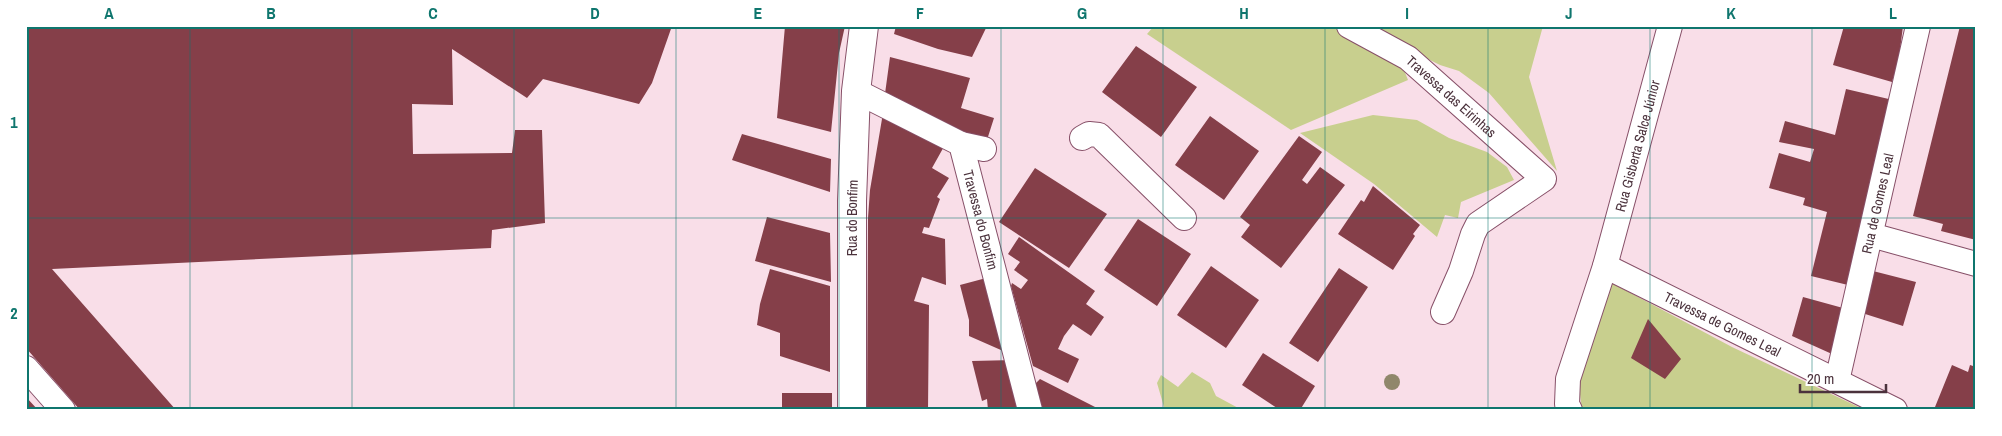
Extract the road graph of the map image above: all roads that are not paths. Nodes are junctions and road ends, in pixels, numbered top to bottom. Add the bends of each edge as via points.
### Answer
1 (864, 26) edge
2 (1350, 26) edge
3 (1670, 26) edge
4 (1918, 26) edge
5 (856, 91) junction
6 (1082, 138) dead end
7 (961, 144) junction
8 (984, 149) dead end
9 (1184, 218) dead end
10 (1871, 235) junction
11 (1976, 264) edge
12 (1605, 266) junction
13 (1443, 312) dead end
14 (27, 370) edge
15 (1837, 381) junction
16 (63, 410) edge
17 (852, 410) edge
18 (1030, 410) edge
19 (1570, 410) edge
20 (1894, 410) edge

1 - 5 main road, Rua do Bonfim
2 - 13 street, Travessa das Eirinhas via 1408,58 1544,179 1478,224
3 - 12 street, Rua Gisberta Salce Júnior
4 - 10 street, Rua de Gomes Leal
5 - 7 street
5 - 17 main road, Rua do Bonfim via 852,201
6 - 9 street via 1088,134 1099,135
7 - 8 street
7 - 18 street, Travessa do Bonfim
10 - 11 street
10 - 15 street, Rua de Gomes Leal
12 - 15 street, Travessa de Gomes Leal
12 - 19 street, Rua Gisberta Salce Júnior via 1568,379 1567,404
14 - 16 street
15 - 20 street, Travessa de Gomes Leal

